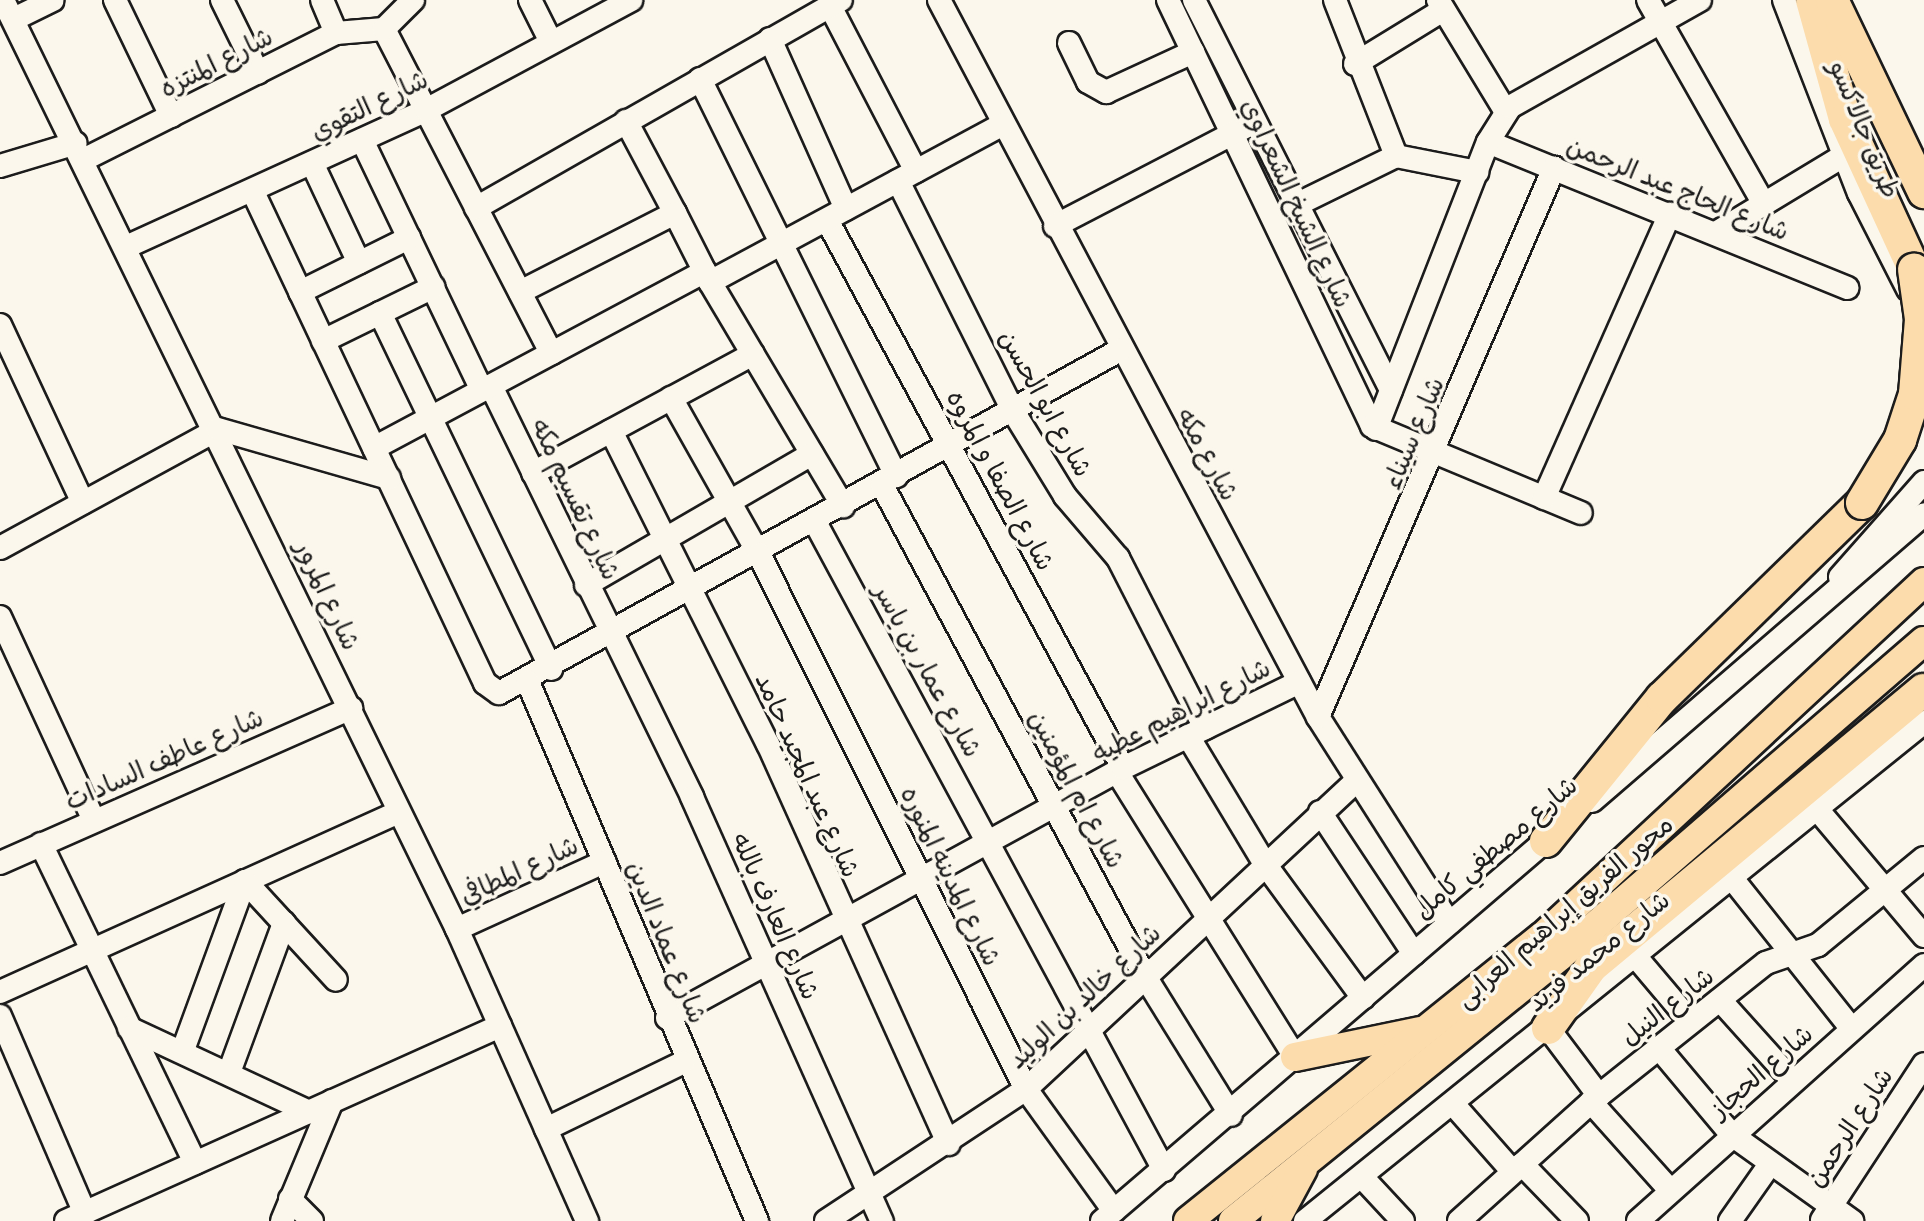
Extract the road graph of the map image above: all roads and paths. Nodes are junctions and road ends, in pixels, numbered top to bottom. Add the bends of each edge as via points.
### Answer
1 (53, 0) edge
2 (115, 0) edge
3 (222, 0) edge
4 (322, 0) edge
5 (413, 0) edge
6 (530, 0) edge
7 (631, 0) edge
8 (939, 0) edge
9 (1168, 0) edge
10 (1194, 0) edge
11 (1335, 0) edge
12 (1648, 0) edge
13 (1700, 0) edge
14 (1784, 0) edge
15 (1812, 0) edge
16 (1832, 0) edge
17 (835, 3) edge
18 (1440, 5) edge
19 (9, 9) edge
20 (1660, 20) junction
21 (384, 29) junction
22 (336, 33) junction
23 (770, 39) junction
24 (551, 42) junction
25 (1069, 43) dead end
26 (1193, 52) junction
27 (1355, 64) junction
28 (258, 73) junction
29 (700, 79) junction
30 (426, 110) junction
31 (1506, 112) junction
32 (171, 116) junction
33 (626, 121) junction
34 (1255, 122) junction
35 (1003, 124) junction
36 (1233, 134) junction
37 (362, 140) junction
38 (1488, 142) junction
39 (79, 152) junction
40 (1396, 156) junction
41 (1843, 156) junction
42 (312, 163) junction
43 (0, 166) edge
44 (1554, 168) junction
45 (1477, 172) junction
46 (907, 176) junction
47 (253, 192) junction
48 (1924, 192) edge
49 (1764, 204) junction
50 (1296, 205) junction
51 (476, 208) junction
52 (675, 213) junction
53 (836, 214) junction
54 (1670, 214) junction
55 (1055, 226) junction
56 (1716, 233) junction
57 (409, 238) junction
58 (777, 246) junction
59 (126, 247) junction
60 (359, 263) junction
61 (708, 277) junction
62 (433, 287) junction
63 (1847, 288) dead end
64 (300, 292) junction
65 (520, 292) junction
66 (380, 313) junction
67 (1924, 317) edge
68 (0, 325) edge
69 (323, 341) junction
70 (1120, 350) junction
71 (551, 353) junction
72 (753, 354) junction
73 (487, 388) junction
74 (1391, 390) junction
75 (671, 398) junction
76 (1013, 411) junction
77 (430, 418) junction
78 (218, 429) junction
79 (1376, 429) junction
80 (611, 431) junction
81 (951, 445) junction
82 (374, 448) junction
83 (812, 454) junction
84 (1434, 456) junction
85 (533, 473) junction
86 (389, 478) junction
87 (889, 480) junction
88 (1924, 482) edge
89 (1544, 498) junction
90 (731, 502) junction
91 (83, 503) junction
92 (843, 506) junction
93 (1581, 513) dead end
94 (1924, 514) edge
95 (815, 522) junction
96 (663, 537) junction
97 (0, 548) edge
98 (759, 554) junction
99 (1924, 582) edge
100 (586, 585) junction
101 (690, 593) junction
102 (1823, 605) junction
103 (0, 617) edge
104 (611, 637) junction
105 (1924, 641) edge
106 (551, 669) junction
107 (528, 682) junction
108 (1299, 682) junction
109 (1924, 690) edge
110 (351, 708) junction
111 (1318, 717) junction
112 (1196, 732) junction
113 (1920, 733) edge
114 (1120, 770) junction
115 (1357, 780) junction
116 (1057, 808) junction
117 (1817, 809) junction
118 (398, 812) junction
119 (1320, 812) junction
120 (93, 818) junction
121 (1546, 841) junction
122 (41, 844) junction
123 (991, 844) junction
124 (2, 855) edge
125 (1924, 858) edge
126 (604, 862) junction
127 (1265, 864) junction
128 (1731, 877) junction
129 (923, 880) junction
130 (245, 881) junction
131 (1883, 892) junction
132 (1206, 920) junction
133 (284, 923) junction
134 (1449, 923) junction
135 (844, 924) junction
136 (457, 929) junction
137 (1924, 936) edge
138 (92, 950) junction
139 (1414, 954) junction
140 (1791, 954) junction
141 (1636, 957) junction
142 (1924, 965) edge
143 (768, 968) junction
144 (1146, 978) junction
145 (336, 980) dead end
146 (0, 992) edge
147 (1363, 998) junction
148 (1720, 1000) junction
149 (0, 1016) edge
150 (667, 1018) junction
151 (1691, 1022) junction
152 (500, 1026) junction
153 (129, 1028) junction
154 (1548, 1028) junction
155 (1852, 1029) junction
156 (1088, 1030) junction
157 (1425, 1030) junction
158 (1659, 1048) junction
159 (183, 1050) junction
160 (1295, 1057) junction
161 (684, 1062) junction
162 (1924, 1064) edge
163 (230, 1070) junction
164 (1793, 1081) junction
165 (1026, 1089) junction
166 (1595, 1099) junction
167 (332, 1101) junction
168 (1454, 1105) junction
169 (309, 1112) junction
170 (1231, 1115) junction
171 (546, 1129) junction
172 (1732, 1135) junction
173 (949, 1144) junction
174 (1309, 1158) junction
175 (195, 1163) junction
176 (1768, 1167) junction
177 (1518, 1168) junction
178 (1164, 1170) junction
179 (1362, 1177) junction
180 (1670, 1190) junction
181 (869, 1197) junction
182 (290, 1199) junction
183 (1825, 1215) edge
184 (1108, 1216) edge
185 (76, 1217) edge
186 (583, 1220) edge
187 (1461, 1220) edge
188 (282, 1221) edge
189 (312, 1221) edge
190 (757, 1221) edge
191 (826, 1221) edge
192 (882, 1221) edge
193 (1188, 1221) edge
194 (1233, 1221) edge
195 (1275, 1221) edge
196 (1305, 1221) edge
197 (1403, 1221) edge
198 (1577, 1221) edge
199 (1638, 1221) edge
200 (1730, 1221) edge
201 (1852, 1221) edge

1 - 19 street
2 - 32 street
3 - 28 street
4 - 22 street
5 - 21 street
6 - 24 street
7 - 24 street, شارع التقوي
8 - 35 street, شارع مكه
9 - 26 street, شارع الشيخ الشعراوي
10 - 34 street, شارع الشيخ الشعراوي
11 - 27 street
12 - 20 street
13 - 20 street
14 - 41 street, طريق جالاكسو
15 - 121 highway, bridge via 1845,119 1914,269 1922,332 1915,394 1900,440 1862,503 1662,698
16 - 48 highway
17 - 23 street
17 - 46 street, شارع ابو الحسن
18 - 27 street
18 - 31 street
19 - 39 street, شارع المرور
20 - 31 street
20 - 49 street
21 - 22 street, شارع المنتزه
21 - 30 street
22 - 28 street, شارع المنتزه
23 - 29 street
23 - 53 street, شارع الصفا و المروه
24 - 30 street, شارع التقوي
25 - 26 street via 1088,82 1106,92
26 - 36 street, شارع الشيخ الشعراوي
27 - 40 street
28 - 32 street, شارع المنتزه
29 - 33 street
29 - 58 street, شارع ام المؤمنين
30 - 37 street, شارع التقوي
30 - 51 street
31 - 38 street
32 - 39 street, شارع المنتزه
33 - 51 street
33 - 52 street
34 - 36 street
34 - 50 street, شارع الشيخ الشعراوي
35 - 46 street
35 - 55 street, شارع مكه
36 - 55 street
36 - 79 street, شارع الشيخ الشعراوي
37 - 42 street, شارع التقوي
37 - 57 street, شارع تقسيم مكه
38 - 44 street, شارع الحاج عبد الرحمن
38 - 45 street
39 - 43 street, شارع المنتزه
39 - 59 street, شارع المرور
40 - 45 street
40 - 50 street
41 - 49 street
41 - 67 street, طريق جالاكسو
42 - 47 street, شارع التقوي
42 - 60 street
44 - 54 street, شارع الحاج عبد الرحمن
44 - 84 street, شارع سيناء
45 - 74 street
46 - 53 street
46 - 76 street, شارع ابو الحسن
47 - 59 street, شارع التقوي
47 - 64 street
49 - 56 street
50 - 74 street, شارع الشيخ الشعراوي
51 - 65 street
52 - 61 street
52 - 65 street
53 - 58 street
53 - 81 street, شارع الصفا و المروه
54 - 56 street, شارع الحاج عبد الرحمن
54 - 89 street
55 - 70 street, شارع مكه
56 - 63 street, شارع الحاج عبد الرحمن
57 - 60 street
57 - 62 street, شارع تقسيم مكه
58 - 61 street
58 - 87 street, شارع ام المؤمنين
59 - 78 street, شارع المرور
60 - 64 street
61 - 71 street
61 - 72 street
62 - 66 street
62 - 73 street, شارع تقسيم مكه
64 - 69 street
65 - 71 street
66 - 69 street
66 - 77 street
68 - 91 street
69 - 82 street
70 - 76 street
70 - 108 street, شارع مكه
71 - 73 street
72 - 75 street
72 - 83 street
73 - 77 street
73 - 85 street, شارع تقسيم مكه
74 - 79 street
75 - 80 street
75 - 90 street, شارع المدينه المنوره
76 - 81 street
76 - 112 street, شارع ابو الحسن via 1065,496 1118,558
77 - 82 street
77 - 106 street
78 - 86 street
78 - 91 street
78 - 110 street, شارع المرور
79 - 84 street
80 - 85 street
80 - 96 street, شارع عبد المجيد حامد
81 - 87 street
81 - 114 street, شارع الصفا و المروه
82 - 86 street
83 - 90 street
83 - 92 street
84 - 89 street
84 - 111 street, شارع سيناء
85 - 100 street, شارع تقسيم مكه
86 - 107 street via 485,683 506,693
87 - 92 street
87 - 116 street, شارع ام المؤمنين
88 - 102 street via 1855,556
89 - 93 street
90 - 96 street
90 - 98 street, شارع المدينه المنوره
91 - 97 street
92 - 95 street
94 - 102 street, شارع مصطفي كامل
95 - 98 street
95 - 123 street, شارع عمار بن ياسر
96 - 100 street
96 - 101 street, شارع عبد المجيد حامد
98 - 101 street
98 - 129 street, شارع المدينه المنوره
99 - 157 main road, محور الفريق إبراهيم العرابى via 1543,936
100 - 104 street, شارع تقسيم مكه
101 - 104 street
101 - 135 street, شارع عبد المجيد حامد via 768,744
102 - 121 street, شارع مصطفي كامل
103 - 120 street
104 - 106 street
104 - 143 street, شارع العارف بالله
105 - 174 main road, محور الفريق إبراهيم العرابى via 1560,956
106 - 107 street
107 - 126 street, شارع عماد الدين
108 - 111 street, شارع مكه
108 - 112 street, شارع ابراهيم عطيه
109 - 154 highway via 1591,967
110 - 118 street, شارع المرور
110 - 120 street, شارع عاطف السادات
111 - 115 street, شارع مكه
112 - 114 street, شارع ابراهيم عطيه
112 - 127 street, شارع ابو الحسن
113 - 117 street, شارع محمد فريد
114 - 116 street, شارع ابراهيم عطيه
114 - 132 street, شارع الصفا و المروه
115 - 119 street, شارع خالد بن الوليد
115 - 134 street, شارع مكه
116 - 123 street, شارع ابراهيم عطيه
116 - 144 street, شارع ام المؤمنين
117 - 128 street, شارع محمد فريد
117 - 131 street
118 - 130 street
118 - 136 street, شارع المرور
119 - 127 street, شارع خالد بن الوليد
119 - 139 street
120 - 122 street, شارع عاطف السادات
121 - 134 street, شارع مصطفي كامل
122 - 124 street, شارع عاطف السادات
122 - 138 street
123 - 129 street, شارع ابراهيم عطيه
123 - 156 street, شارع عمار بن ياسر
125 - 131 street, شارع النيل
126 - 136 street, شارع المطافي
126 - 150 street, شارع عماد الدين
127 - 132 street, شارع خالد بن الوليد
127 - 147 street, شارع ابو الحسن
128 - 140 street
128 - 141 street, شارع محمد فريد
129 - 135 street, شارع ابراهيم عطيه
129 - 165 street, شارع المدينه المنوره
130 - 133 street
130 - 138 street
130 - 159 street
131 - 137 street
131 - 140 street, شارع النيل via 1818,945
132 - 144 street, شارع خالد بن الوليد
132 - 160 street, شارع الصفا و المروه
133 - 145 street
133 - 163 street
134 - 139 street, شارع مصطفي كامل
135 - 143 street, شارع ابراهيم عطيه
135 - 173 street, شارع عبد المجيد حامد
136 - 152 street, شارع المرور
138 - 146 street
138 - 153 street
139 - 147 street, شارع مصطفي كامل
140 - 148 street, شارع النيل via 1773,958
140 - 155 street
141 - 151 street
141 - 154 street, شارع محمد فريد
142 - 155 street, شارع الحجاز
143 - 150 street, شارع ابراهيم عطيه
143 - 181 street, شارع العارف بالله
144 - 156 street, شارع خالد بن الوليد
144 - 170 street, شارع ام المؤمنين
147 - 160 street, شارع مصطفي كامل
148 - 151 street, شارع النيل
148 - 164 street
149 - 185 street
150 - 161 street, شارع عماد الدين
151 - 158 street, شارع النيل
152 - 167 street
152 - 171 street, شارع المرور
153 - 159 street
153 - 175 street
154 - 166 street
154 - 168 street, شارع محمد فريد
155 - 164 street, شارع الحجاز
156 - 165 street, شارع خالد بن الوليد
156 - 178 street, شارع عمار بن ياسر
157 - 160 main road
157 - 193 main road, محور الفريق إبراهيم العرابى
158 - 166 street, شارع النيل
158 - 172 street
159 - 163 street
160 - 170 street, شارع مصطفي كامل
161 - 171 street
161 - 190 street, شارع عماد الدين
162 - 183 street, شارع الرحمن
163 - 169 street
164 - 172 street, شارع الحجاز
165 - 173 street, شارع خالد بن الوليد
165 - 184 street, شارع المدينه المنوره
166 - 177 street, شارع النيل
166 - 180 street
167 - 169 street
167 - 182 street
168 - 177 street
168 - 179 street, شارع محمد فريد
169 - 175 street
170 - 178 street, شارع مصطفي كامل
171 - 186 street, شارع المرور
172 - 176 street
172 - 180 street, شارع الحجاز
173 - 181 street, شارع خالد بن الوليد
174 - 194 main road, محور الفريق إبراهيم العرابى
174 - 195 main road
175 - 185 street
176 - 183 street
176 - 200 street
177 - 187 street, شارع النيل
177 - 198 street
178 - 184 street, شارع مصطفي كامل
179 - 196 street, شارع محمد فريد
179 - 197 street
180 - 199 street, شارع الحجاز
181 - 191 street, شارع خالد بن الوليد
181 - 192 street, شارع العارف بالله
182 - 188 street
182 - 189 street
183 - 201 street

